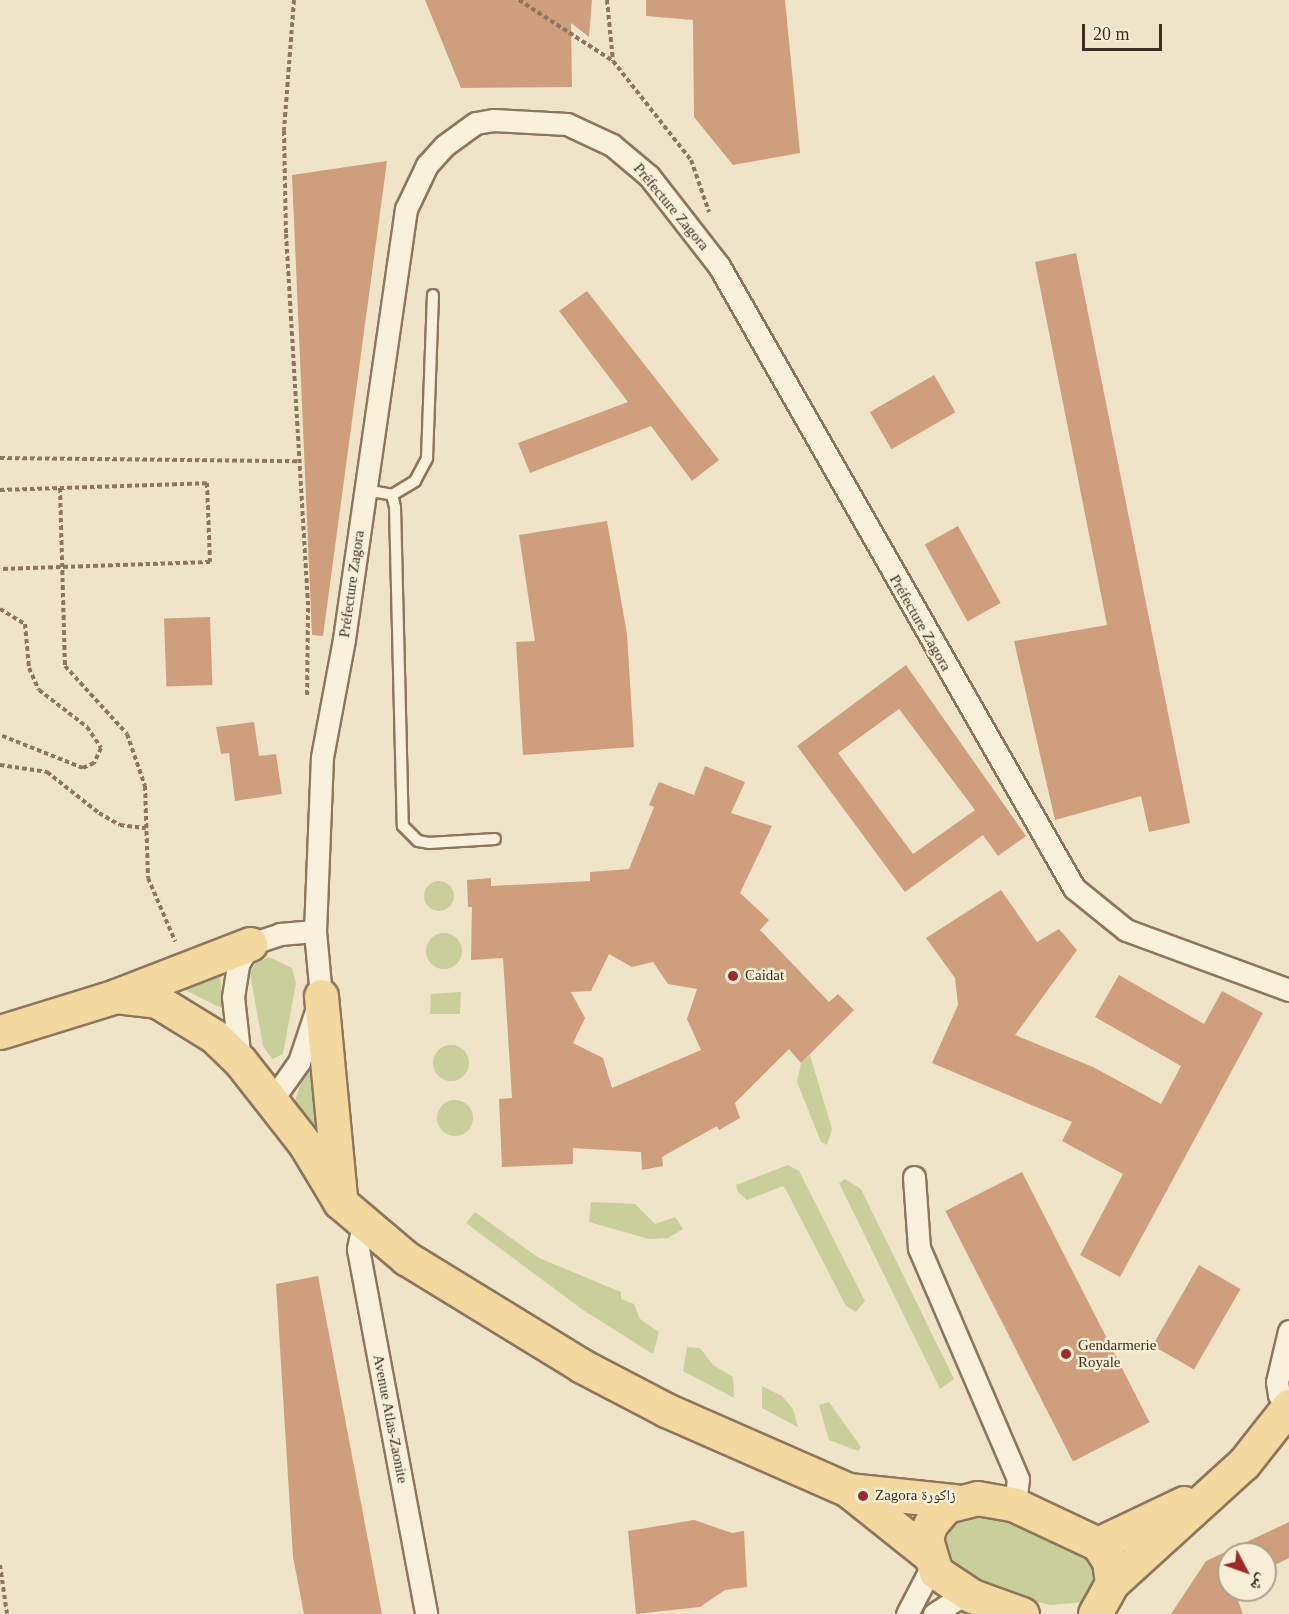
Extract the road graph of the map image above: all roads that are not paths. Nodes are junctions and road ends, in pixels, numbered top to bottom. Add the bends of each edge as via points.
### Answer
1 (433, 295) dead end
2 (365, 490) junction
3 (392, 495) junction
4 (495, 839) dead end
5 (315, 931) junction
6 (250, 944) junction
7 (1289, 990) edge
8 (116, 996) junction
9 (321, 996) junction
10 (0, 1032) edge
11 (240, 1061) junction
12 (272, 1100) junction
13 (914, 1177) dead end
14 (340, 1202) junction
15 (363, 1224) junction
16 (1289, 1331) edge
17 (1289, 1406) edge
18 (1223, 1484) junction
19 (848, 1490) junction
20 (955, 1501) junction
21 (1015, 1505) junction
22 (1098, 1544) junction
23 (930, 1560) junction
24 (972, 1596) junction
25 (1108, 1601) edge
26 (426, 1614) edge
27 (907, 1614) edge
28 (934, 1614) edge
29 (1022, 1614) edge

1 - 3 lane via 427,458 415,481
2 - 3 lane
2 - 5 street, Préfecture Zagora via 322,757
2 - 7 street, Préfecture Zagora via 406,209 427,165 459,133 493,120 551,121 580,128 612,146 649,176 719,266 1074,888 1126,930
3 - 4 lane via 403,826 418,840 429,843
5 - 6 street via 280,934
5 - 9 street, Préfecture Zagora
6 - 8 main road
6 - 11 street via 233,980
8 - 10 main road
8 - 11 main road via 157,1001 214,1036
9 - 12 street via 299,1062
9 - 14 main road
11 - 12 main road
12 - 14 main road
13 - 21 street via 919,1248 1018,1479
14 - 15 main road
15 - 19 main road via 440,1281 582,1366 666,1410
15 - 26 street, Avenue Atlas-Zaonite via 358,1249
16 - 17 street via 1277,1382 1279,1395
17 - 18 main road
18 - 22 main road
18 - 25 main road
19 - 20 main road
19 - 23 main road
20 - 21 main road via 977,1498
20 - 23 main road via 938,1513 930,1525
21 - 22 main road
22 - 25 main road via 1109,1561
23 - 24 main road via 952,1586
23 - 27 street
24 - 28 street via 957,1599
24 - 29 main road

